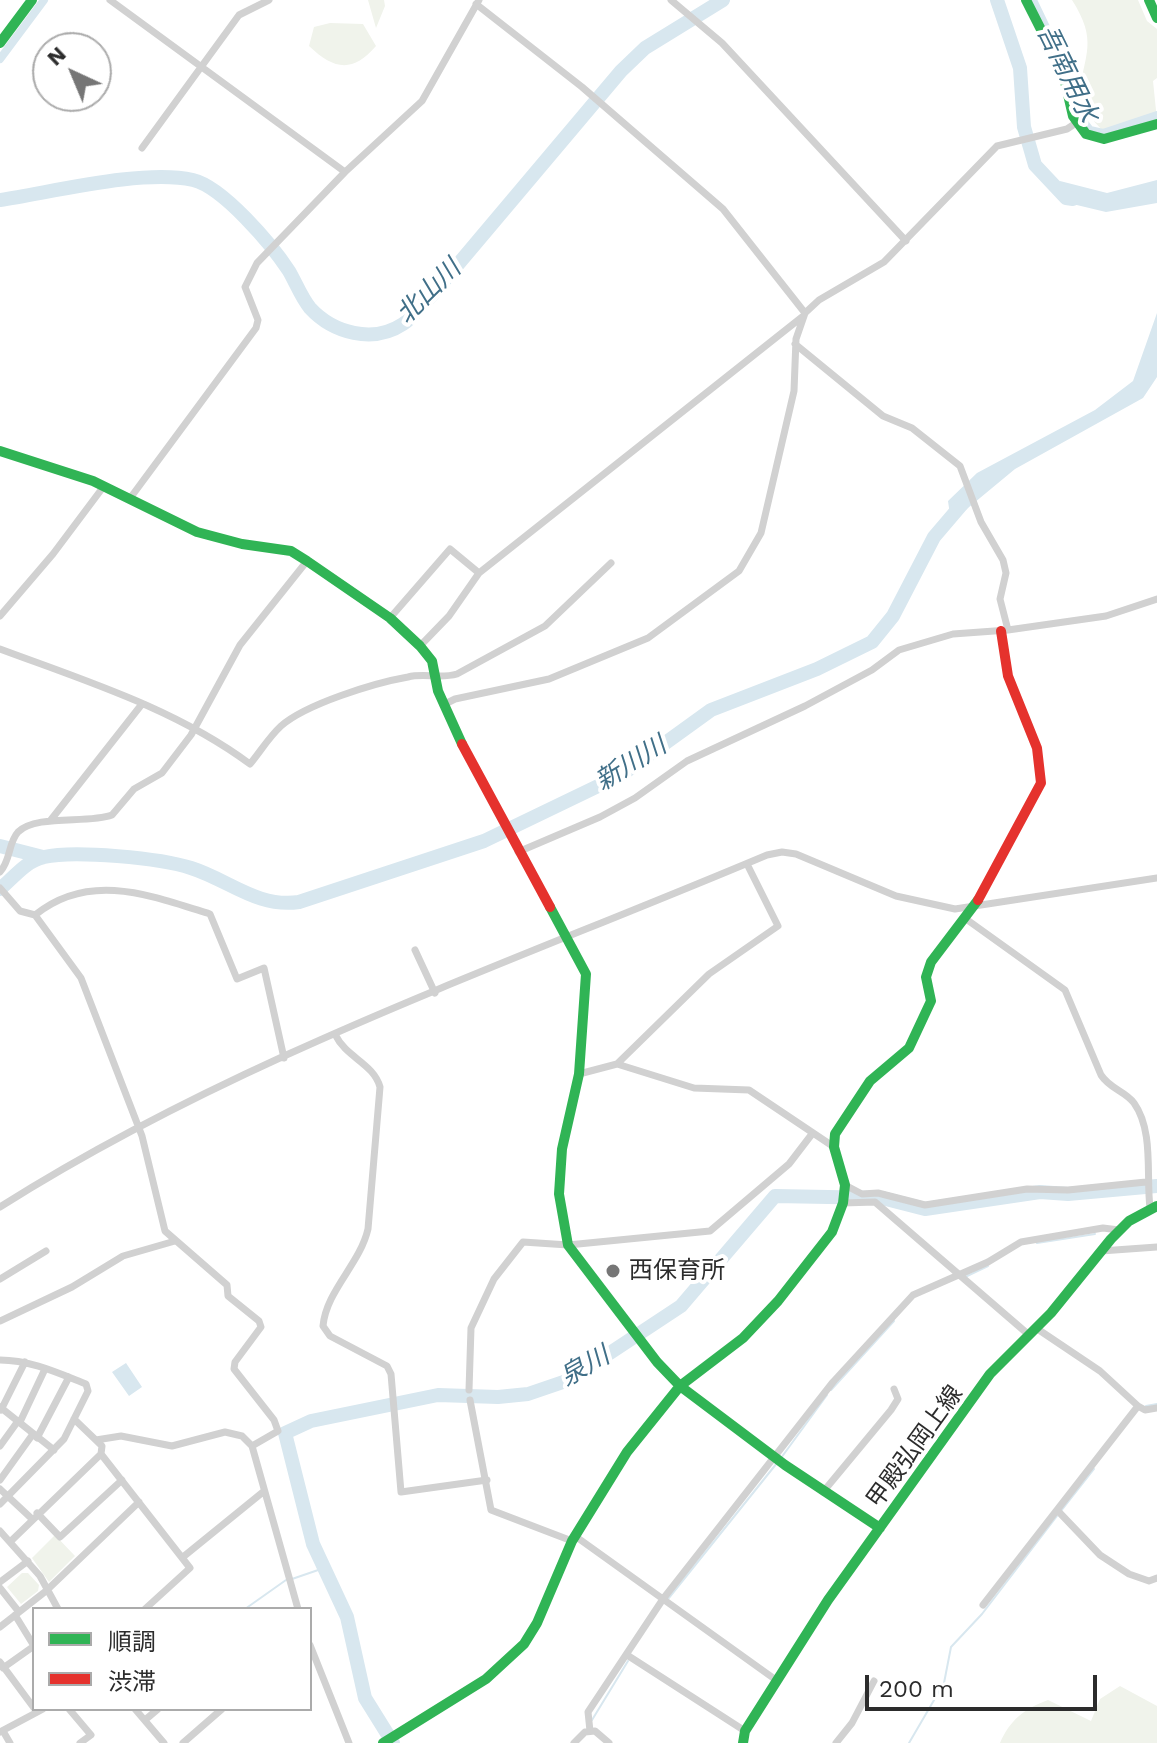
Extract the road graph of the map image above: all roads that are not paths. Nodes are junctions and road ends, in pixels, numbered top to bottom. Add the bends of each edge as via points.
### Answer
1 (32, 0) edge
2 (110, 0) edge
3 (269, 0) edge
4 (1026, 0) edge
5 (1149, 0) edge
6 (477, 2) edge
7 (675, 2) edge
8 (1157, 18) edge
9 (0, 43) edge
10 (201, 67) junction
11 (1076, 123) junction
12 (1157, 124) edge
13 (142, 148) dead end
14 (345, 172) junction
15 (906, 241) junction
16 (804, 315) junction
17 (795, 344) junction
18 (0, 451) edge
19 (104, 486) junction
20 (131, 497) junction
21 (307, 561) junction
22 (611, 563) dead end
23 (479, 573) junction
24 (1157, 599) edge
25 (0, 616) edge
26 (390, 618) junction
27 (1004, 630) junction
28 (420, 646) junction
29 (0, 649) edge
30 (437, 677) junction
31 (142, 704) junction
32 (443, 705) junction
33 (195, 727) junction
34 (50, 821) junction
35 (516, 848) junction
36 (747, 864) junction
37 (0, 872) edge
38 (1157, 878) edge
39 (2, 891) edge
40 (973, 909) junction
41 (35, 915) junction
42 (966, 919) junction
43 (569, 938) junction
44 (415, 950) dead end
45 (435, 993) junction
46 (336, 1036) junction
47 (284, 1058) junction
48 (617, 1064) junction
49 (579, 1074) junction
50 (138, 1128) junction
51 (812, 1134) junction
52 (834, 1147) junction
53 (1147, 1186) junction
54 (844, 1195) junction
55 (0, 1207) edge
56 (1153, 1207) edge
57 (1120, 1230) junction
58 (175, 1241) junction
59 (568, 1245) junction
60 (1157, 1247) edge
61 (46, 1251) dead end
62 (1101, 1251) junction
63 (960, 1278) junction
64 (0, 1279) edge
65 (0, 1321) edge
66 (1033, 1332) junction
67 (0, 1360) edge
68 (25, 1362) junction
69 (45, 1369) junction
70 (69, 1377) junction
71 (680, 1386) junction
72 (894, 1389) dead end
73 (469, 1390) dead end
74 (470, 1400) dead end
75 (1141, 1407) junction
76 (1157, 1408) edge
77 (1, 1409) edge
78 (74, 1419) junction
79 (19, 1422) junction
80 (35, 1436) junction
81 (96, 1440) junction
82 (0, 1446) edge
83 (252, 1446) junction
84 (54, 1450) junction
85 (101, 1454) junction
86 (780, 1461) junction
87 (0, 1480) edge
88 (122, 1480) junction
89 (487, 1480) junction
90 (0, 1489) edge
91 (263, 1492) junction
92 (823, 1492) junction
93 (8, 1495) junction
94 (139, 1502) junction
95 (0, 1504) edge
96 (1060, 1513) junction
97 (34, 1516) junction
98 (880, 1528) junction
99 (0, 1531) edge
100 (574, 1539) junction
101 (10, 1542) junction
102 (183, 1557) junction
103 (28, 1561) junction
104 (1157, 1578) edge
105 (0, 1585) edge
106 (46, 1591) junction
107 (666, 1601) junction
108 (983, 1605) dead end
109 (57, 1607) edge
110 (147, 1607) edge
111 (297, 1607) edge
112 (17, 1613) junction
113 (0, 1627) edge
114 (32, 1642) edge
115 (32, 1647) edge
116 (312, 1650) edge
117 (630, 1657) junction
118 (1, 1666) edge
119 (776, 1680) junction
120 (874, 1681) dead end
121 (32, 1704) edge
122 (35, 1711) edge
123 (71, 1711) edge
124 (137, 1711) edge
125 (156, 1711) edge
126 (220, 1711) edge
127 (145, 1720) junction
128 (592, 1731) junction
129 (1, 1732) edge
130 (744, 1740) edge
131 (388, 1741) edge
132 (10, 1743) edge
133 (80, 1743) edge
134 (164, 1743) edge
135 (183, 1743) edge
136 (349, 1743) edge
137 (574, 1743) edge
138 (609, 1743) edge
139 (836, 1743) edge

1 - 9 street
2 - 10 street
3 - 10 street via 239,15
4 - 11 street via 1063,73
5 - 8 street
6 - 14 street via 422,101
6 - 16 street via 723,209
7 - 15 street via 713,34
10 - 13 street
10 - 14 street
11 - 12 street via 1091,138 1104,139
11 - 15 street via 1008,143 987,155
14 - 20 street via 257,263 245,287 258,320 256,328
15 - 16 street via 870,273 819,300
16 - 17 street
16 - 23 street
17 - 27 street via 883,416 943,450 963,471 981,522 1003,560
17 - 32 street via 794,391 761,533 739,571 648,638 549,679
18 - 19 street
19 - 20 street
19 - 25 street
20 - 21 street via 197,532 291,551
21 - 26 street
21 - 33 street via 240,645
22 - 30 street via 545,626 457,674
23 - 26 street via 450,549
23 - 28 street
24 - 27 street via 1106,616
26 - 28 street
27 - 35 street via 953,634 899,650 805,706 687,761 600,817
27 - 40 street via 1008,676 1037,748 1041,783
28 - 30 street
29 - 31 street
30 - 32 street
30 - 33 street via 383,682 294,717 250,764
31 - 33 street
31 - 34 street
32 - 35 street
33 - 34 street via 162,773 134,789 112,815
34 - 37 street via 23,828
35 - 43 street
36 - 40 street via 782,852 796,854 896,896
36 - 43 street
36 - 48 street via 778,926 709,974
38 - 40 street
39 - 41 street via 20,911
40 - 42 street
41 - 47 street via 82,891 118,888 210,914 237,979 264,968
41 - 50 street via 81,978
42 - 52 street via 931,962 926,977 931,1001 909,1048 860,1092 839,1125
42 - 53 street via 1065,990 1101,1075 1136,1105 1146,1142
43 - 45 street
43 - 49 street via 586,974
44 - 45 street
45 - 46 street
46 - 47 street
46 - 89 street via 372,1071 380,1087 363,1251 324,1313 323,1326 330,1336 387,1366 401,1492
47 - 50 street
48 - 49 street
48 - 51 street via 694,1088 749,1090
49 - 59 street via 562,1149 559,1194
50 - 55 street
50 - 58 street via 162,1224
51 - 52 street
51 - 59 street via 789,1164 710,1231
52 - 54 street
53 - 54 street via 1027,1189 925,1205 878,1193
53 - 56 street
54 - 63 street via 875,1202
54 - 71 street via 822,1249 778,1301 743,1338
56 - 57 street, 甲殿弘岡上線
57 - 62 street, 甲殿弘岡上線
57 - 63 street via 1103,1228 1021,1242
58 - 65 street via 123,1256
58 - 83 street via 227,1285 228,1296 261,1327 234,1369 278,1431
59 - 71 street
59 - 73 street via 523,1242 499,1271 471,1328
60 - 62 street
61 - 64 street
62 - 66 street, 甲殿弘岡上線
63 - 66 street
63 - 86 street via 913,1295 833,1382
66 - 75 street via 1100,1371
66 - 98 street, 甲殿弘岡上線 via 990,1374
67 - 68 street
68 - 69 street
68 - 77 street
69 - 70 street
69 - 79 street
70 - 78 street via 86,1384 88,1391
70 - 80 street
71 - 86 street
71 - 100 street via 627,1452
72 - 92 street via 898,1399 891,1410
74 - 89 street
75 - 76 street
75 - 96 street
77 - 79 street
78 - 81 street
78 - 84 street
79 - 80 street
79 - 82 street
80 - 84 street
80 - 87 street
81 - 83 street via 121,1436 172,1446 225,1432 242,1436
81 - 85 street
83 - 91 street
84 - 93 street
85 - 88 street
85 - 97 street
86 - 92 street
86 - 107 street
88 - 94 street
88 - 97 street via 60,1537
89 - 100 street via 491,1510
90 - 93 street
91 - 102 street
91 - 111 street
92 - 98 street
93 - 95 street
93 - 97 street
94 - 102 street
94 - 106 street
96 - 104 street via 1115,1567 1149,1581
96 - 108 street
97 - 101 street
98 - 119 street, 甲殿弘岡上線
99 - 101 street
100 - 107 street
100 - 131 street via 537,1623 512,1657
101 - 103 street
102 - 110 street via 190,1568
103 - 105 street
103 - 106 street
105 - 112 street
106 - 109 street
106 - 112 street
107 - 117 street
107 - 119 street
112 - 113 street
112 - 114 street
115 - 118 street
116 - 136 street
117 - 128 street via 588,1712
117 - 130 street
118 - 121 street
119 - 130 street, 甲殿弘岡上線
120 - 139 street
122 - 129 street
123 - 133 street via 91,1735
124 - 127 street
125 - 127 street
126 - 135 street
127 - 134 street
128 - 137 street
128 - 138 street
129 - 132 street

